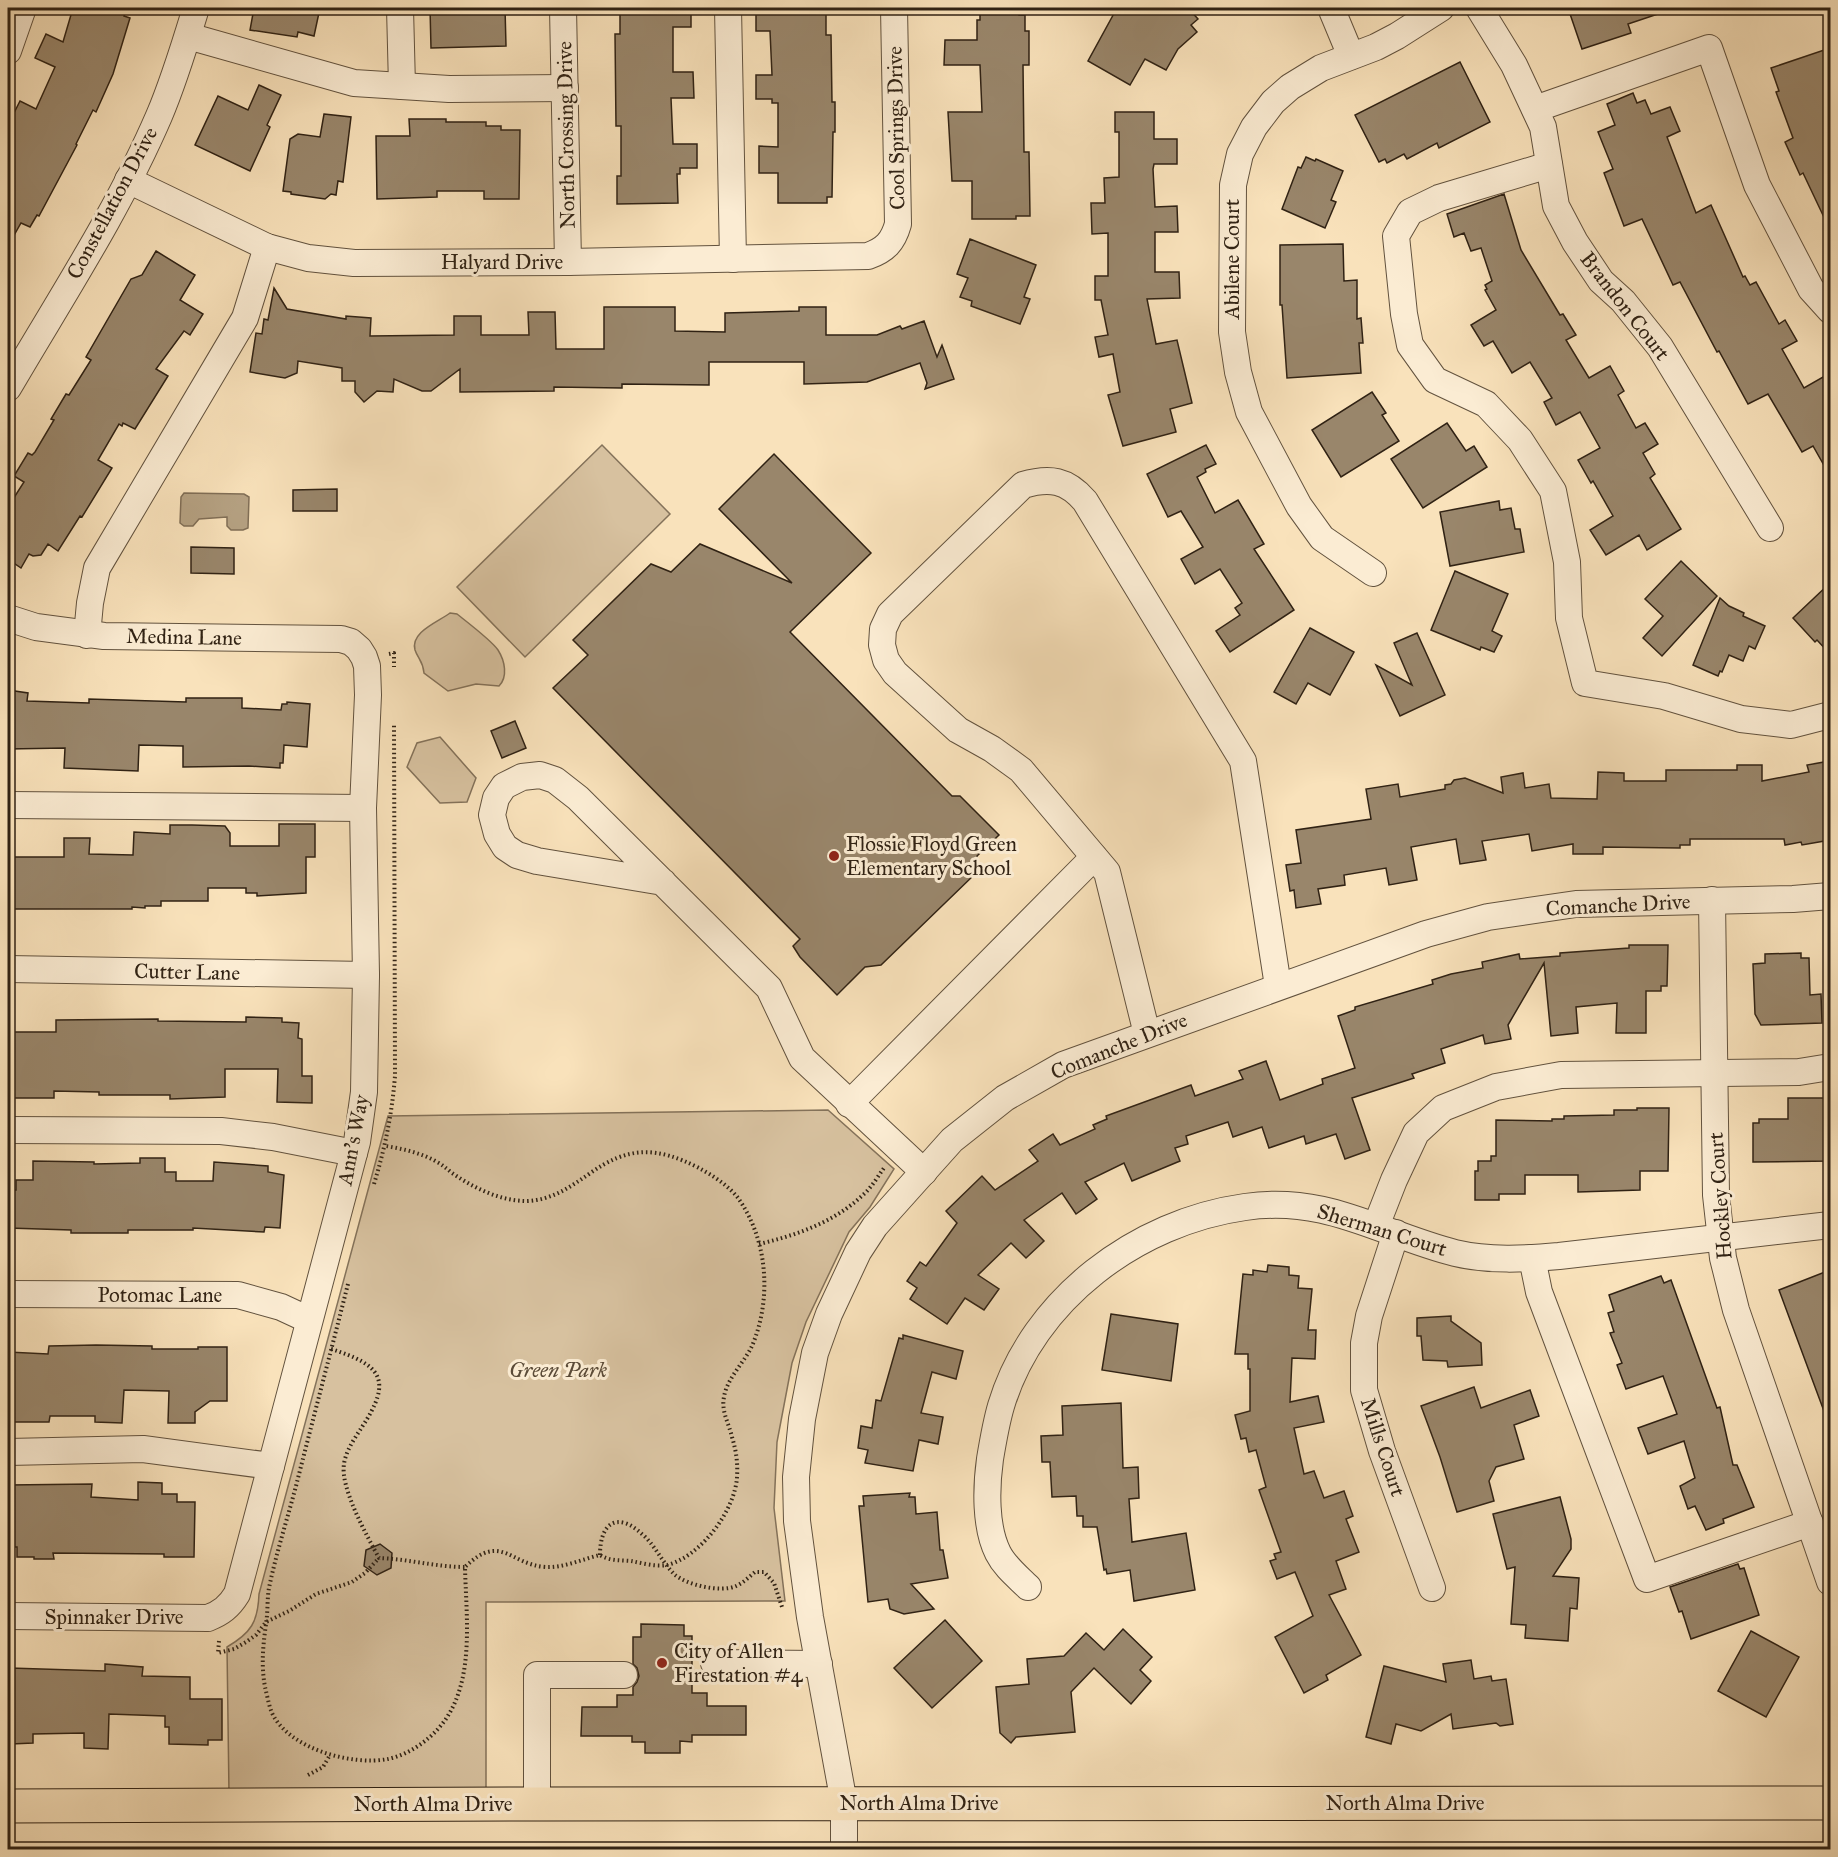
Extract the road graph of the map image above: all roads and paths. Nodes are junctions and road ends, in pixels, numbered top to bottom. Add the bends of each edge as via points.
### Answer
1 (23, 8) edge
2 (196, 8) edge
3 (400, 8) edge
4 (563, 8) edge
5 (728, 8) edge
6 (894, 8) edge
7 (1331, 8) edge
8 (1441, 8) edge
9 (1479, 8) edge
10 (188, 36) junction
11 (8, 51) edge
12 (1351, 57) junction
13 (402, 86) junction
14 (565, 88) junction
15 (1535, 109) junction
16 (1549, 165) junction
17 (128, 180) junction
18 (889, 245) joint
19 (267, 247) junction
20 (733, 259) junction
21 (568, 262) junction
22 (1830, 310) edge
23 (8, 388) edge
24 (1770, 528) dead end
25 (1373, 573) dead end
26 (8, 618) edge
27 (87, 635) junction
28 (359, 648) joint
29 (1830, 715) edge
30 (8, 805) edge
31 (363, 808) junction
32 (1094, 857) junction
33 (663, 882) junction
34 (1830, 896) edge
35 (1712, 900) junction
36 (8, 969) edge
37 (366, 975) junction
38 (1278, 986) junction
39 (1147, 1034) junction
40 (1830, 1067) edge
41 (1714, 1073) junction
42 (849, 1104) junction
43 (8, 1130) edge
44 (386, 1146) dead end
45 (354, 1153) junction
46 (884, 1168) dead end
47 (924, 1172) junction
48 (1830, 1225) edge
49 (1386, 1229) junction
50 (1720, 1238) junction
51 (759, 1244) junction
52 (1532, 1258) junction
53 (8, 1294) edge
54 (309, 1320) junction
55 (331, 1349) dead end
56 (8, 1452) edge
57 (271, 1466) junction
58 (1810, 1523) junction
59 (600, 1555) junction
60 (379, 1558) junction
61 (668, 1565) junction
62 (465, 1567) junction
63 (1830, 1582) edge
64 (1028, 1587) dead end
65 (1432, 1588) dead end
66 (267, 1609) dead end
67 (783, 1612) dead end
68 (220, 1613) junction
69 (8, 1616) edge
70 (266, 1622) junction
71 (714, 1663) dead end
72 (819, 1664) junction
73 (624, 1675) dead end
74 (330, 1755) junction
75 (301, 1778) dead end
76 (844, 1803) junction
77 (1830, 1803) edge
78 (537, 1804) junction
79 (8, 1806) edge
80 (844, 1850) edge

1 - 11 street
2 - 10 street, Constellation Drive
3 - 13 street
4 - 14 street, North Crossing Drive
5 - 20 street
6 - 18 street, Cool Springs Drive via 898,224
7 - 12 street
8 - 12 street, Abilene Court via 1397,36
9 - 15 street, Brandon Court
10 - 13 street via 354,83
10 - 17 street, Constellation Drive via 159,116
12 - 25 street, Abilene Court via 1321,68 1290,87 1261,119 1240,154 1233,185 1231,229 1232,332 1249,412 1299,506 1322,538
13 - 14 street
14 - 21 street, North Crossing Drive
15 - 16 street, Brandon Court via 1543,127
15 - 22 street via 1708,48 1757,186 1811,289
16 - 24 street, Brandon Court via 1556,206 1575,242 1601,281 1660,346
16 - 29 street via 1438,198 1410,212 1396,236 1410,345 1435,380 1486,404 1520,440 1553,491 1568,561 1569,618 1585,683 1664,696 1741,719 1791,725
17 - 19 street, Halyard Drive
17 - 23 street, Constellation Drive
18 - 20 street, Halyard Drive via 868,256
19 - 21 street, Halyard Drive via 308,258 354,263
19 - 27 street via 245,318 97,568
20 - 21 street, Halyard Drive
26 - 27 street, Medina Lane
27 - 28 street, Medina Lane via 341,639
28 - 31 street, Ann's Way via 367,666 368,695
30 - 31 street
31 - 37 street, Ann's Way
32 - 38 street via 1021,770 958,730 906,684 886,660 882,645 883,629 890,614 1023,485 1040,480 1074,488 1085,501 1243,761
32 - 39 street via 1107,872
32 - 42 street
33 - 33 street via 555,780 540,775 522,777 504,786 496,798 492,815 497,834 505,848 517,855
33 - 42 street via 769,988 802,1058
34 - 35 street, Comanche Drive
35 - 38 street, Comanche Drive via 1576,904 1488,917 1426,934
35 - 41 street, Hockley Court
36 - 37 street, Cutter Lane
37 - 45 street, Ann's Way via 364,1092
38 - 39 street, Comanche Drive
39 - 47 street, Comanche Drive via 1063,1065 1005,1098 952,1140
40 - 41 street, Mills Court via 1799,1072
41 - 49 street, Mills Court via 1561,1075 1496,1087 1443,1108 1416,1133 1394,1180
41 - 50 street, Hockley Court
42 - 47 street
43 - 45 street via 221,1131
44 - 51 path via 430,1159 489,1193 530,1201 571,1187 604,1163 639,1151 652,1152 698,1168 725,1186 745,1210
45 - 54 street, Ann's Way
46 - 51 path via 865,1194 834,1217 786,1238
47 - 72 street, Comanche Drive via 874,1226 858,1252 815,1353 796,1477 797,1521
48 - 50 street, Sherman Court
49 - 52 street, Sherman Court via 1473,1256
49 - 64 street, Sherman Court via 1323,1209 1297,1206 1222,1211 1177,1224 1135,1244 1091,1274 1070,1294 1031,1343 1014,1374 1001,1405 989,1471 990,1522 996,1546 1007,1566
49 - 65 street, Mills Court via 1364,1343 1364,1390
50 - 52 street, Sherman Court
50 - 58 street, Hockley Court via 1736,1310
51 - 61 path via 765,1291 761,1318 753,1345 727,1386 723,1402 735,1450 736,1487 729,1508 715,1528 689,1553
52 - 58 street via 1539,1292 1647,1579
53 - 54 street, Potomac Lane via 238,1296 281,1307
54 - 57 street, Ann's Way
55 - 60 path via 361,1360 374,1371 380,1383 377,1400 347,1454 343,1473
56 - 57 street via 143,1449
57 - 68 street, Ann's Way via 237,1594
58 - 63 street, Hockley Court
59 - 61 path
59 - 61 path via 606,1528 612,1522 622,1521 644,1535
59 - 62 path via 549,1568 493,1551 480,1554
60 - 62 path
60 - 70 path via 352,1582 316,1594
61 - 67 path via 682,1579 716,1589 738,1586 754,1572 764,1572 774,1583
62 - 74 path via 464,1672 459,1692 441,1727 418,1746 389,1759
66 - 70 path
68 - 69 street, Spinnaker Drive via 208,1618
68 - 70 path via 218,1653 246,1642
70 - 74 path via 262,1670 272,1713 298,1740
71 - 72 street
72 - 76 street, Comanche Drive
73 - 78 street via 537,1675
74 - 75 path via 323,1767
76 - 77 main road, North Alma Drive
76 - 78 main road, North Alma Drive
76 - 80 street, Comanche Drive
78 - 79 main road, North Alma Drive

